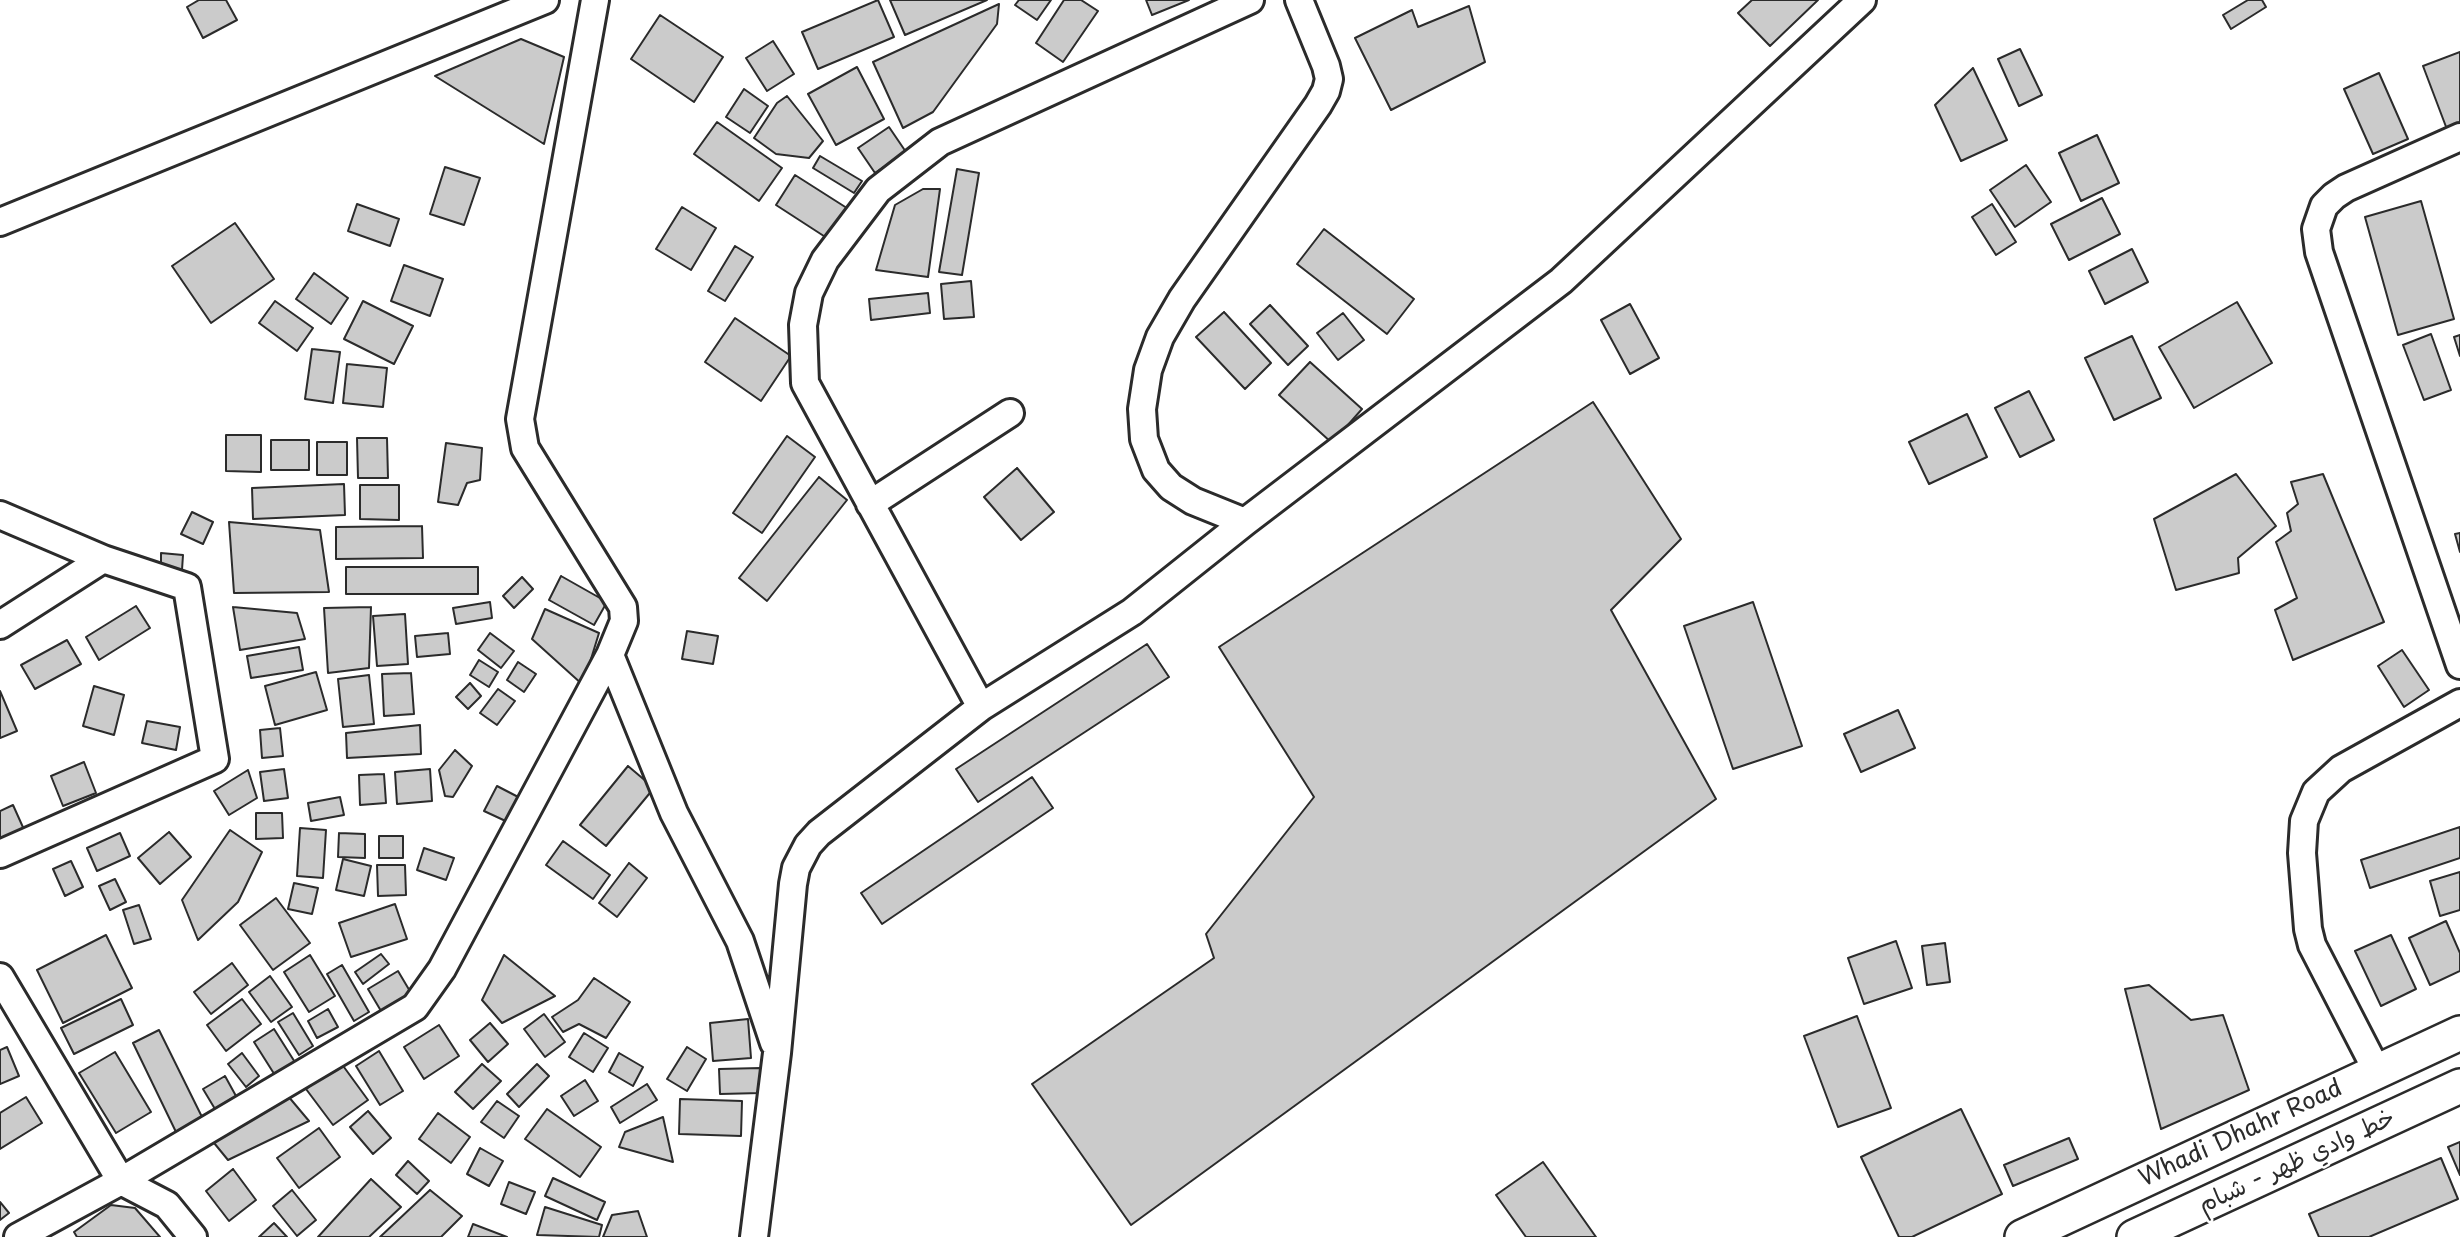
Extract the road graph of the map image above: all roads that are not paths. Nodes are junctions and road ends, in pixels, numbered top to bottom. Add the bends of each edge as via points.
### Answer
1 (545, 0) edge
2 (595, 0) edge
3 (1250, 0) edge
4 (1299, 0) edge
5 (1862, 0) edge
6 (2460, 137) edge
7 (0, 222) edge
8 (1010, 413) dead end
9 (870, 504) junction
10 (0, 514) edge
11 (1245, 522) junction
12 (103, 559) junction
13 (0, 625) edge
14 (610, 655) junction
15 (2460, 665) edge
16 (2460, 703) edge
17 (981, 707) junction
18 (0, 853) edge
19 (0, 977) edge
20 (2460, 1033) edge
21 (777, 1053) junction
22 (2377, 1072) junction
23 (2460, 1086) edge
24 (121, 1181) junction
25 (18, 1237) edge
26 (193, 1237) edge
27 (754, 1237) edge
28 (2022, 1237) edge
29 (2134, 1237) edge

1 - 7 street
2 - 14 street via 520,419 525,448 623,607 624,621
3 - 9 street via 940,142 878,190 825,260 809,293 803,325 805,383
4 - 11 street via 1326,66 1326,91 1160,337 1148,370 1142,409 1143,439 1156,470 1171,488
5 - 11 street via 1561,281
6 - 15 street via 2346,188 2324,206 2316,229 2319,252
8 - 9 street
9 - 17 street
10 - 12 street
11 - 17 street via 1132,612
12 - 13 street
12 - 18 street via 187,587 215,760
14 - 21 street via 674,813 740,941
14 - 24 street via 442,969 415,1007
16 - 22 street via 2341,769 2316,792 2304,821 2303,865 2312,944
17 - 21 street via 819,833 801,855 793,884
19 - 24 street
20 - 22 main road, Whadi Dhahr Road
21 - 27 street
22 - 28 main road, Whadi Dhahr Road
23 - 29 main road, خط وادي ظهر - شبام
24 - 25 street
24 - 26 street via 167,1205

